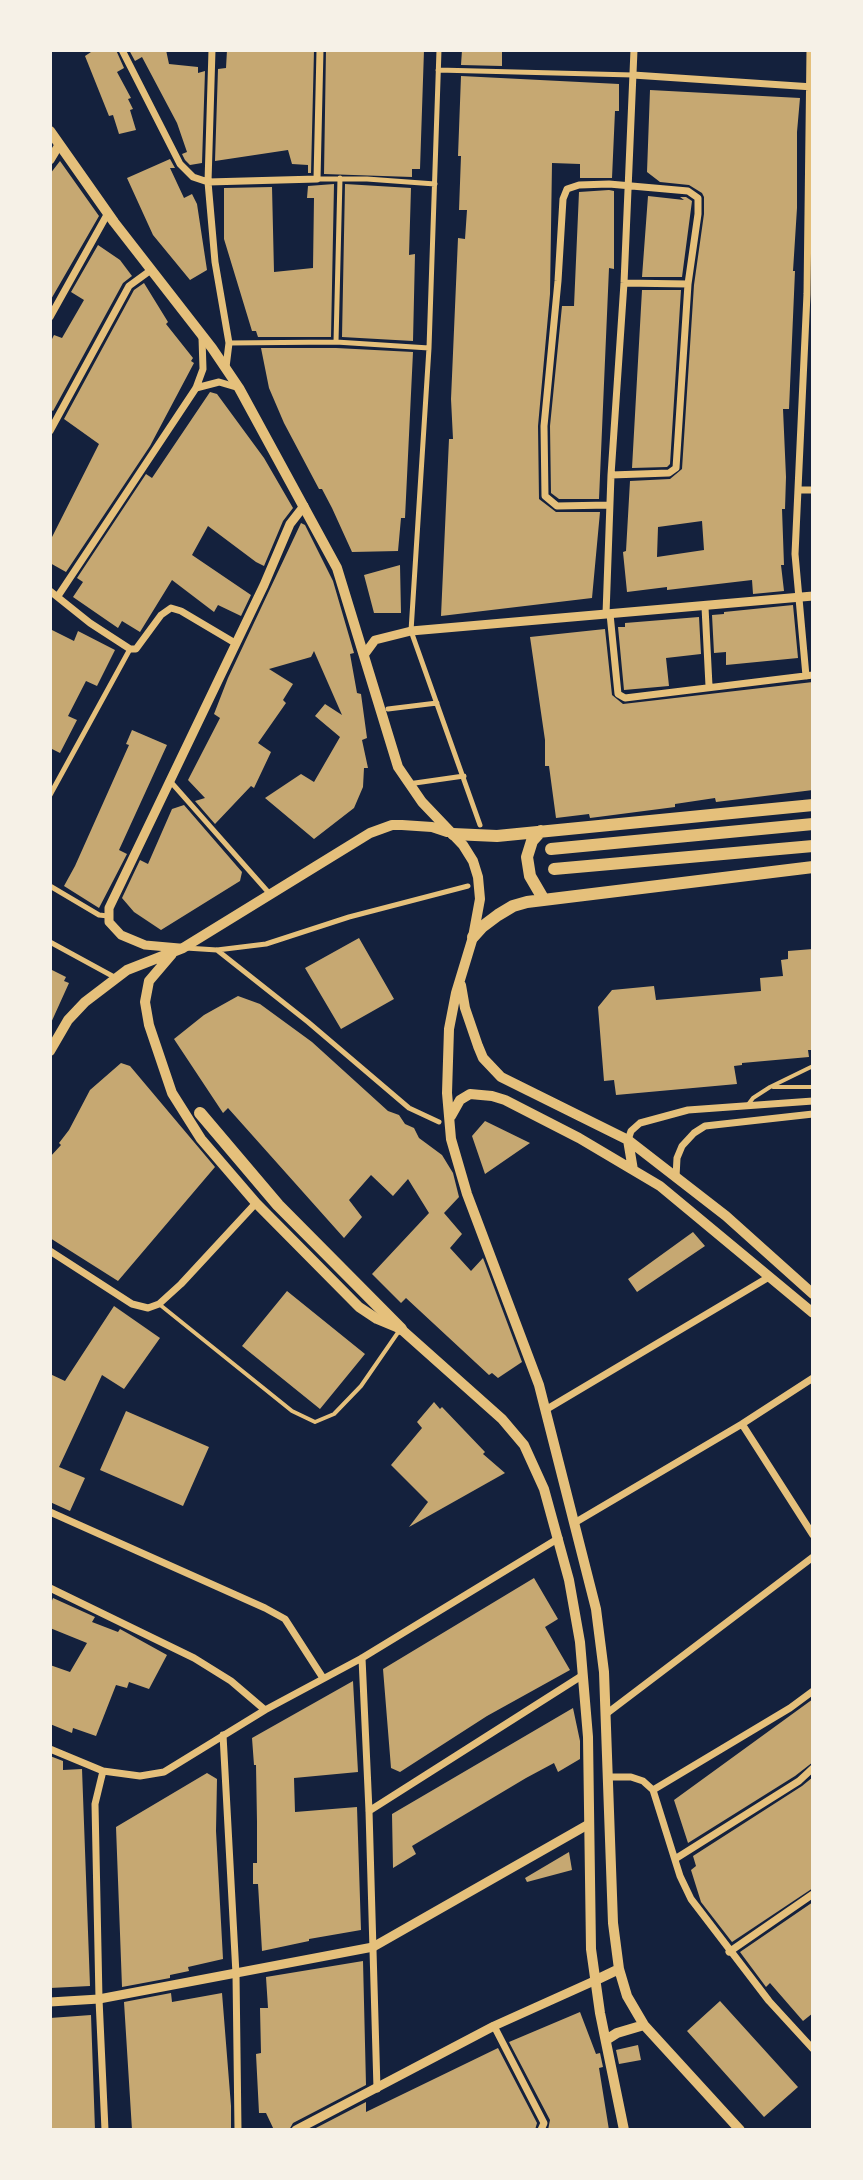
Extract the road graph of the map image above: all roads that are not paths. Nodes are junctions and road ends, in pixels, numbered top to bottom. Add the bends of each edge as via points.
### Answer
1 (122, 50) edge
2 (212, 50) edge
3 (320, 50) edge
4 (439, 50) edge
5 (634, 50) edge
6 (810, 50) edge
7 (438, 70) junction
8 (633, 75) junction
9 (812, 87) edge
10 (50, 131) edge
11 (59, 145) junction
12 (50, 160) edge
13 (340, 178) junction
14 (317, 179) junction
15 (208, 182) junction
16 (435, 184) junction
17 (628, 187) junction
18 (811, 202) edge
19 (108, 213) junction
20 (151, 270) junction
21 (624, 283) junction
22 (688, 284) junction
23 (810, 294) edge
24 (50, 317) edge
25 (202, 338) junction
26 (336, 342) junction
27 (229, 343) junction
28 (429, 348) junction
29 (226, 367) junction
30 (196, 388) junction
31 (239, 388) junction
32 (803, 391) junction
33 (813, 391) edge
34 (50, 431) edge
35 (611, 475) junction
36 (800, 490) junction
37 (813, 490) edge
38 (609, 505) junction
39 (304, 506) junction
40 (50, 591) edge
41 (58, 596) junction
42 (813, 596) edge
43 (797, 598) junction
44 (705, 607) junction
45 (608, 614) junction
46 (411, 631) junction
47 (235, 643) junction
48 (130, 649) junction
49 (364, 655) junction
50 (809, 676) edge
51 (709, 686) junction
52 (437, 703) junction
53 (388, 709) dead end
54 (464, 776) junction
55 (169, 780) junction
56 (407, 784) junction
57 (50, 795) edge
58 (813, 805) edge
59 (813, 824) edge
60 (480, 825) dead end
61 (541, 831) junction
62 (453, 834) junction
63 (813, 846) edge
64 (551, 849) dead end
65 (813, 867) edge
66 (554, 869) dead end
67 (50, 886) edge
68 (468, 886) dead end
69 (269, 894) junction
70 (544, 900) junction
71 (108, 916) junction
72 (473, 937) junction
73 (50, 942) edge
74 (183, 948) junction
75 (217, 950) junction
76 (172, 954) junction
77 (116, 978) junction
78 (460, 980) junction
79 (50, 1051) edge
80 (813, 1066) edge
81 (770, 1087) junction
82 (813, 1087) edge
83 (813, 1101) edge
84 (747, 1106) junction
85 (200, 1113) dead end
86 (813, 1114) edge
87 (444, 1122) junction
88 (628, 1140) junction
89 (633, 1170) junction
90 (676, 1177) junction
91 (256, 1203) junction
92 (50, 1251) edge
93 (781, 1264) junction
94 (769, 1277) junction
95 (813, 1294) edge
96 (159, 1304) junction
97 (813, 1313) edge
98 (401, 1329) junction
99 (813, 1378) edge
100 (547, 1409) junction
101 (742, 1424) junction
102 (50, 1512) edge
103 (576, 1522) junction
104 (813, 1535) edge
105 (559, 1538) junction
106 (813, 1557) edge
107 (50, 1588) edge
108 (362, 1658) junction
109 (583, 1675) junction
110 (323, 1678) junction
111 (813, 1691) edge
112 (265, 1710) junction
113 (606, 1714) junction
114 (223, 1735) junction
115 (50, 1749) edge
116 (813, 1768) edge
117 (103, 1771) junction
118 (610, 1777) junction
119 (653, 1790) junction
120 (369, 1811) junction
121 (589, 1824) junction
122 (675, 1859) junction
123 (813, 1894) edge
124 (373, 1947) junction
125 (729, 1952) junction
126 (619, 1969) junction
127 (236, 1974) junction
128 (594, 1981) junction
129 (99, 1999) junction
130 (50, 2002) edge
131 (644, 2025) junction
132 (494, 2026) junction
133 (606, 2040) junction
134 (813, 2049) edge
135 (377, 2089) junction
136 (105, 2130) edge
137 (238, 2130) edge
138 (296, 2130) edge
139 (541, 2130) edge
140 (624, 2130) edge
141 (740, 2130) edge

1 - 15 street via 180,164
2 - 15 street
3 - 14 street
4 - 7 street
5 - 8 street
6 - 9 street
7 - 8 street
7 - 16 street
8 - 9 street
8 - 17 street
9 - 18 street
10 - 11 main road
11 - 12 street
11 - 19 main road
13 - 14 street
13 - 16 street
13 - 26 street
14 - 15 street
15 - 27 street
16 - 28 street
17 - 21 street
17 - 22 street via 688,191 698,198
17 - 38 street via 579,185 567,189 563,199 544,426 545,496 557,506
18 - 23 street
19 - 20 main road
19 - 24 street
20 - 25 main road
20 - 34 street via 129,286
21 - 22 street
21 - 35 street
22 - 35 street via 676,468 669,473
23 - 32 street
25 - 29 main road
25 - 30 street via 203,369
26 - 27 street
26 - 28 street
27 - 29 street
28 - 46 street
29 - 31 main road
30 - 31 street via 219,382
30 - 41 street
31 - 39 main road
32 - 33 street
32 - 36 street
35 - 38 street
36 - 37 street
36 - 43 street
38 - 45 street
39 - 47 street via 290,524
39 - 49 main road via 337,568
40 - 41 street
41 - 48 street
42 - 43 street
43 - 44 street
43 - 50 street
44 - 45 street
44 - 51 street
45 - 46 street
45 - 51 street via 618,694 625,698
46 - 49 street via 375,640
46 - 52 street
47 - 48 street via 171,608 136,649
47 - 55 street
48 - 57 street
49 - 56 main road via 390,747
50 - 51 street
52 - 53 street
52 - 54 street
54 - 56 street
54 - 60 street
55 - 69 street
55 - 71 street
56 - 62 main road
58 - 61 main road
59 - 64 main road
61 - 62 main road
61 - 70 main road via 527,857 530,876
62 - 69 main road via 415,825 381,828
62 - 72 main road via 478,877
63 - 66 main road
65 - 70 main road
67 - 71 street
68 - 75 street via 266,944
69 - 74 main road
70 - 72 main road via 513,906
71 - 74 street via 113,929 131,940
72 - 78 main road
73 - 77 street
74 - 75 street
74 - 76 main road
75 - 87 street via 409,1108
76 - 77 main road
76 - 91 main road via 146,991 149,1025 162,1067 201,1139
77 - 79 main road via 68,1020
78 - 87 main road via 449,1029
78 - 88 main road via 472,1032 493,1070
80 - 81 lane
81 - 82 lane
81 - 84 lane
83 - 84 street
84 - 88 street via 660,1117 640,1123
85 - 98 main road via 278,1205
86 - 90 street via 705,1126 682,1146
87 - 89 main road via 470,1094 492,1096
87 - 100 main road
88 - 89 main road
88 - 90 main road
89 - 94 main road via 660,1186
90 - 93 main road
91 - 96 street
91 - 98 main road via 359,1307
92 - 96 street via 132,1304
93 - 94 main road
93 - 95 main road
94 - 97 main road
94 - 100 street
96 - 98 lane via 292,1411 315,1422 334,1414 361,1386
98 - 105 main road via 524,1445
99 - 101 street
100 - 103 main road
101 - 103 street
101 - 104 street
102 - 110 street via 285,1619
103 - 113 main road via 602,1643
105 - 108 street
105 - 109 main road
106 - 113 street
107 - 112 street via 194,1658
108 - 110 street
108 - 120 street
109 - 120 street
109 - 121 main road
110 - 112 street
111 - 119 street
112 - 114 street
113 - 118 main road
114 - 117 street via 164,1772 140,1776
114 - 127 street
115 - 117 street
116 - 122 street
117 - 129 street via 95,1804
118 - 119 street via 631,1777
118 - 126 main road
119 - 122 street
120 - 124 street
121 - 124 street
121 - 128 main road
122 - 125 street via 691,1899
123 - 125 street
124 - 127 street
124 - 135 street
125 - 134 street
126 - 128 main road
126 - 131 main road
127 - 129 street
127 - 137 street
128 - 132 street
128 - 133 main road
129 - 130 street
129 - 136 street
131 - 133 main road
131 - 141 main road
132 - 135 street
132 - 139 street via 544,2123
133 - 140 main road
135 - 138 street

